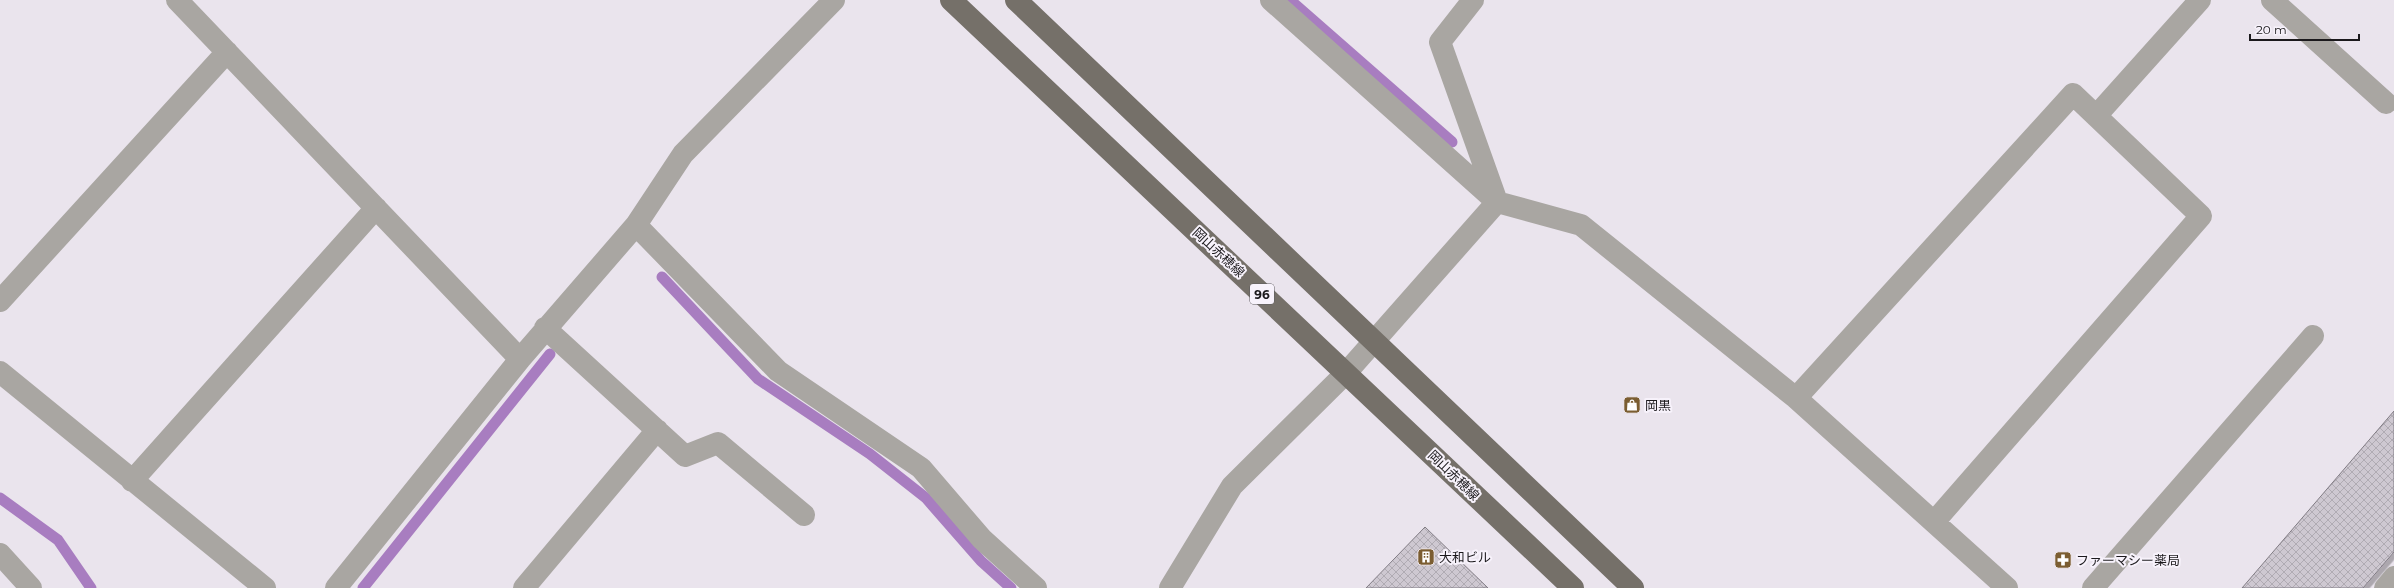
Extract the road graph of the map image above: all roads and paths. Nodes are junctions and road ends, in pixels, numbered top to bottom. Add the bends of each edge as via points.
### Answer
1 (178, 0) edge
2 (834, 0) edge
3 (951, 0) edge
4 (1016, 0) edge
5 (1271, 0) edge
6 (1473, 0) edge
7 (2200, 0) edge
8 (2272, 0) edge
9 (227, 52) junction
10 (2386, 103) dead end
11 (2096, 116) junction
12 (1497, 202) junction
13 (376, 208) junction
14 (636, 225) junction
15 (0, 301) edge
16 (545, 328) junction
17 (2313, 336) dead end
18 (1374, 342) junction
19 (520, 358) junction
20 (0, 372) edge
21 (1346, 373) junction
22 (1796, 398) junction
23 (657, 430) junction
24 (132, 481) junction
25 (804, 515) dead end
26 (1934, 522) junction
27 (0, 554) edge
28 (2394, 576) edge
29 (31, 588) edge
30 (265, 588) edge
31 (336, 588) edge
32 (524, 588) edge
33 (1036, 588) edge
34 (1170, 588) edge
35 (1573, 588) edge
36 (1633, 588) edge
37 (2007, 588) edge
38 (2093, 588) edge
39 (2384, 588) edge

1 - 9 street
2 - 14 street via 683,154
3 - 21 main road, 岡山赤穂線 / 96
4 - 18 main road
5 - 12 street
6 - 12 street via 1440,42
7 - 11 street
8 - 10 street
9 - 13 street
9 - 15 street
11 - 22 street via 2073,94
11 - 26 street via 2201,216
12 - 18 street
12 - 22 street via 1581,225
13 - 19 street
13 - 24 street
14 - 16 street
14 - 33 street via 778,371 921,468 982,539
16 - 19 street
16 - 23 street
17 - 38 street
18 - 21 street
18 - 36 main road
19 - 31 street
20 - 24 street
21 - 34 street via 1232,486
21 - 35 main road, 岡山赤穂線 / 96
22 - 26 street
23 - 25 street via 685,456 718,443
23 - 32 street
24 - 30 street
26 - 37 street
27 - 29 street
28 - 39 lane

